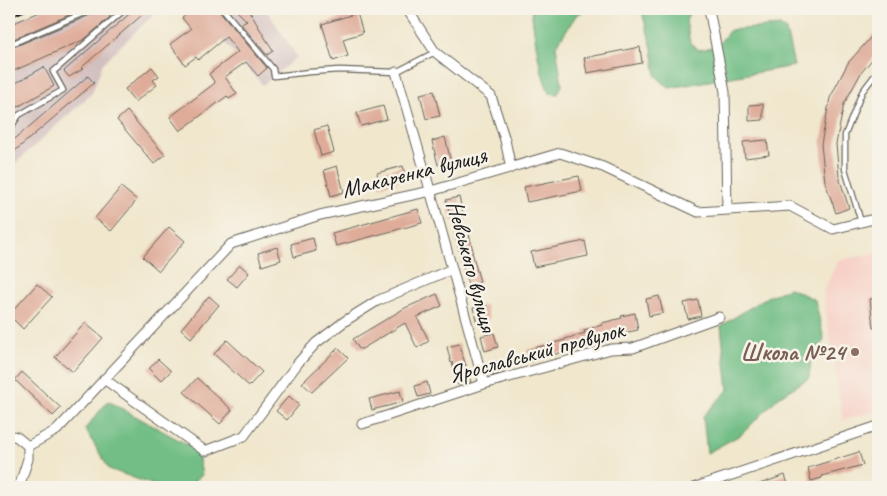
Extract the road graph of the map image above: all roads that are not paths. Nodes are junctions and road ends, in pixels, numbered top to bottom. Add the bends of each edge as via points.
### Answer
1 (93, 9) edge
2 (125, 9) edge
3 (223, 9) edge
4 (407, 9) edge
5 (709, 9) edge
6 (9, 45) edge
7 (435, 52) junction
8 (878, 71) edge
9 (396, 72) junction
10 (9, 130) edge
11 (511, 168) junction
12 (431, 191) junction
13 (727, 210) junction
14 (878, 218) edge
15 (861, 222) junction
16 (452, 269) junction
17 (718, 316) dead end
18 (104, 379) junction
19 (484, 384) junction
20 (362, 424) dead end
21 (878, 426) edge
22 (11, 437) edge
23 (28, 446) junction
24 (19, 487) edge
25 (696, 487) edge

1 - 6 lane
2 - 10 lane via 53,72 63,90 20,115
3 - 9 lane via 273,69 274,76 339,70
4 - 7 street
5 - 13 street via 725,92
7 - 9 lane
7 - 11 street via 490,96
8 - 15 lane via 862,92 845,135 845,169
9 - 12 street, Невського вулиця
11 - 12 street, Макаренка вулиця
11 - 13 street, Макаренка вулиця via 560,153 602,167 698,212
12 - 16 street, Невського вулиця
12 - 18 street, Макаренка вулиця via 320,215 231,244
13 - 15 street, Макаренка вулиця via 790,206 833,229
14 - 15 street, Макаренка вулиця
16 - 18 street via 377,301 345,321 316,343 298,363 244,436 205,451
16 - 19 street, Невського вулиця
17 - 19 street, Ярославський провулок via 633,348 611,349
18 - 23 street, Макаренка вулиця via 57,430
19 - 20 street, Ярославський провулок
21 - 25 street
22 - 23 street
23 - 24 street via 28,459

